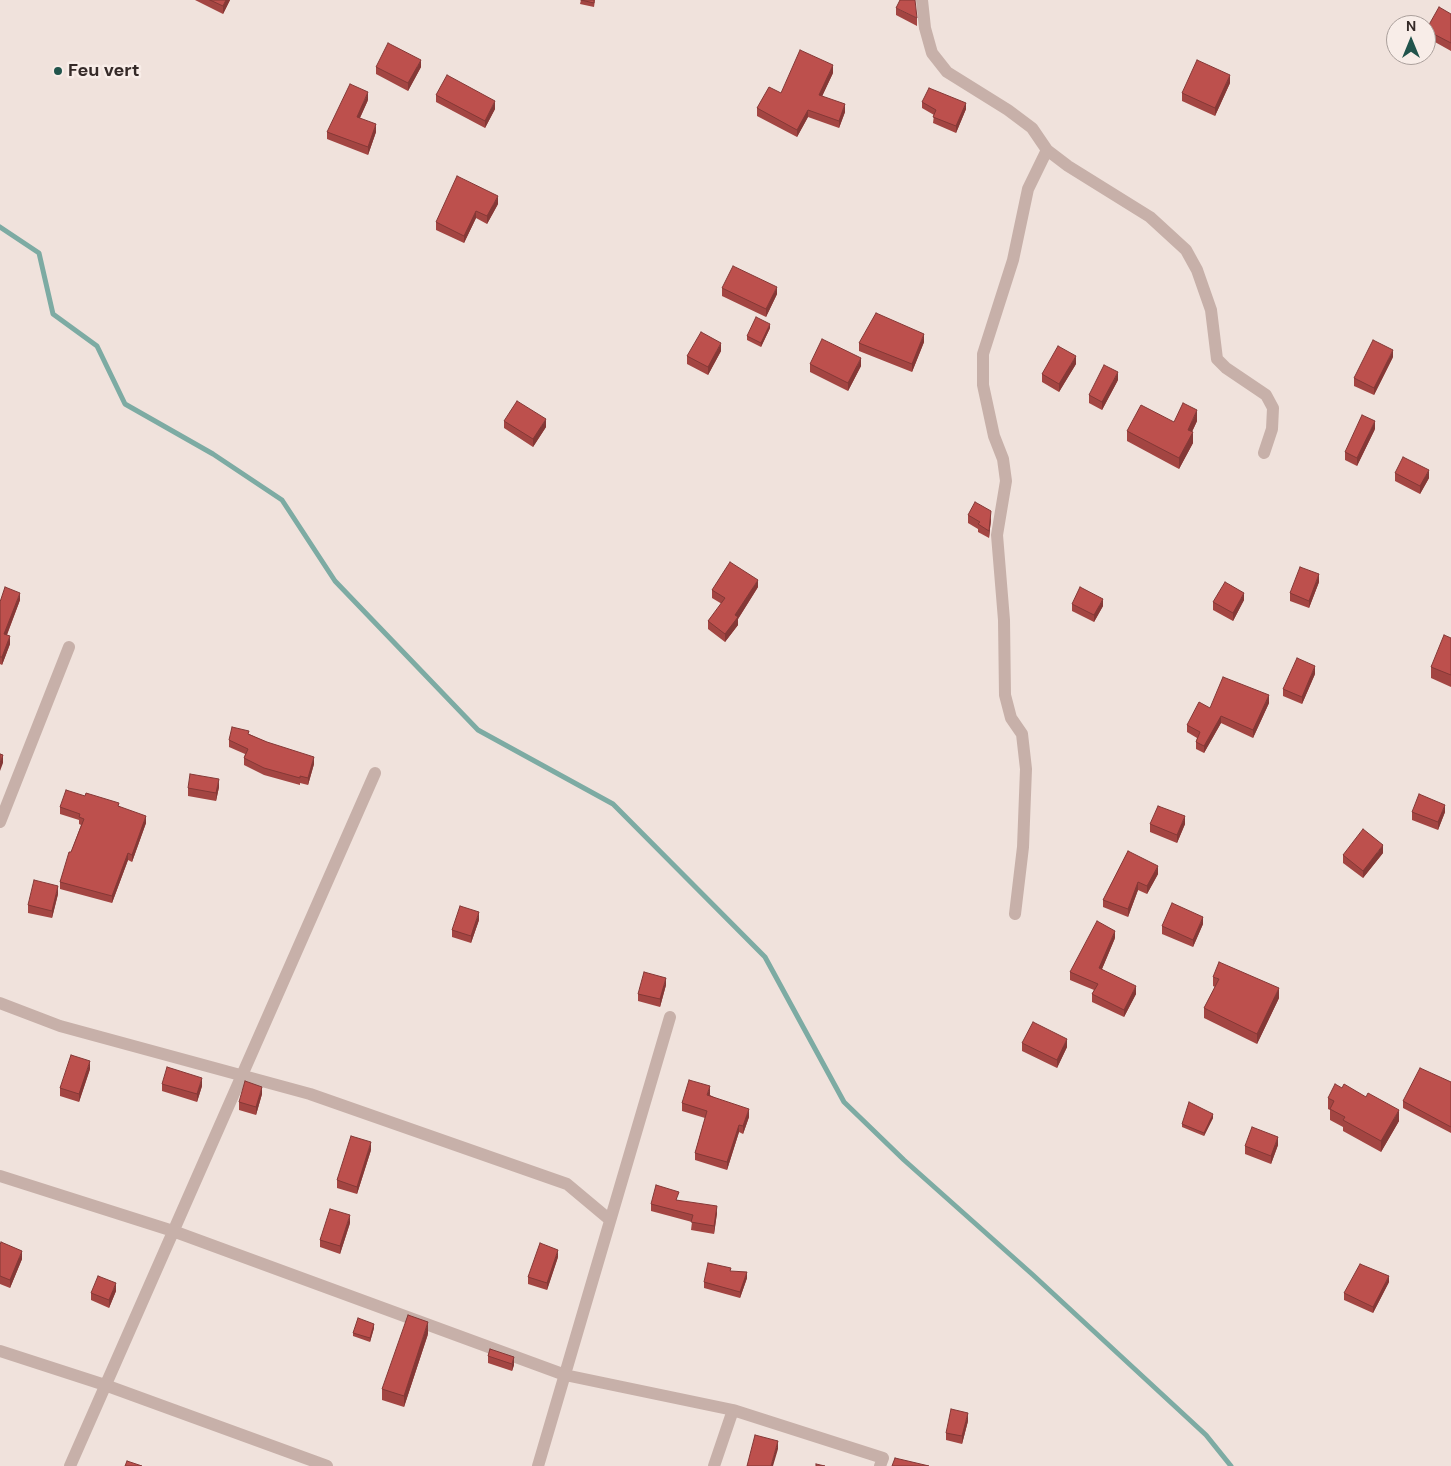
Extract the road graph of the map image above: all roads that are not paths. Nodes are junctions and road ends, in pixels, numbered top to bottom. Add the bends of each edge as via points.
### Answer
1 (922, 0) edge
2 (1047, 150) junction
3 (1264, 452) dead end
4 (69, 647) dead end
5 (375, 774) dead end
6 (0, 822) edge
7 (1015, 914) dead end
8 (0, 1003) edge
9 (670, 1017) dead end
10 (241, 1076) junction
11 (0, 1176) edge
12 (610, 1220) junction
13 (173, 1231) junction
14 (0, 1351) edge
15 (565, 1375) junction
16 (105, 1385) junction
17 (733, 1410) junction
18 (70, 1466) edge
19 (327, 1466) edge
20 (538, 1466) edge
21 (714, 1466) edge
22 (880, 1466) edge

1 - 2 street via 932,53 947,72 1032,128
2 - 3 street via 1150,217 1186,250 1211,310 1217,359 1266,395 1273,408 1272,430
2 - 7 street via 1028,190 1013,260 983,354 983,385 1006,481 997,535 1004,620 1005,695 1011,718 1022,734 1026,769 1023,847
4 - 6 street
5 - 10 street
8 - 10 street via 60,1026
9 - 12 street
10 - 12 street via 310,1094 567,1184
10 - 13 street
11 - 13 street
12 - 15 street
13 - 15 street
13 - 16 street
14 - 16 street
15 - 17 street
15 - 20 street
16 - 18 street
16 - 19 street
17 - 21 street
17 - 22 street via 883,1458

